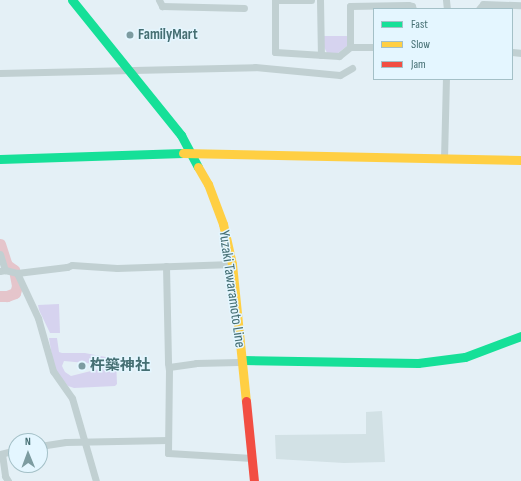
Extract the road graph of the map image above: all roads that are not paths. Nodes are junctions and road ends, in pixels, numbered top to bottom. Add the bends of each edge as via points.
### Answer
1 (72, 0) edge
2 (159, 0) edge
3 (275, 0) edge
4 (311, 0) edge
5 (320, 0) edge
6 (521, 4) edge
7 (510, 7) edge
8 (244, 8) dead end
9 (413, 8) edge
10 (480, 8) edge
11 (350, 47) junction
12 (373, 48) edge
13 (321, 55) junction
14 (352, 68) dead end
15 (130, 70) junction
16 (0, 73) edge
17 (446, 80) edge
18 (192, 154) junction
19 (0, 159) edge
20 (444, 159) junction
21 (521, 160) edge
22 (0, 254) edge
23 (232, 264) junction
24 (166, 266) junction
25 (3, 271) edge
26 (17, 273) junction
27 (521, 336) edge
28 (242, 360) junction
29 (169, 367) junction
30 (168, 440) junction
31 (86, 442) junction
32 (48, 445) edge
33 (1, 454) edge
34 (252, 458) junction
35 (8, 481) edge
36 (96, 481) edge
37 (254, 481) edge

1 - 15 street, Yuzaki Tawaramoto Line
2 - 8 street via 162,6
3 - 4 street
3 - 13 street via 275,52
5 - 13 street
6 - 7 street
7 - 10 street via 483,4
9 - 11 street via 408,5 350,6
11 - 12 street
11 - 13 street via 339,56
14 - 15 street via 340,75 255,67
15 - 16 street
15 - 18 street, Yuzaki Tawaramoto Line via 181,135
17 - 20 street
18 - 19 street
18 - 20 street
18 - 23 street, Yuzaki Tawaramoto Line via 208,184 223,224
20 - 21 street
22 - 25 street
23 - 24 street
23 - 28 street, Yuzaki Tawaramoto Line
24 - 26 street via 117,268 72,265
24 - 29 street
25 - 26 street
26 - 31 street via 38,318 53,371 72,398
27 - 28 street via 460,358 418,363
28 - 29 street
28 - 34 street, Yuzaki Tawaramoto Line
29 - 30 street
30 - 31 street
30 - 34 street via 168,453
31 - 32 street
31 - 36 street
33 - 35 street
34 - 37 street, Yuzaki Tawaramoto Line

